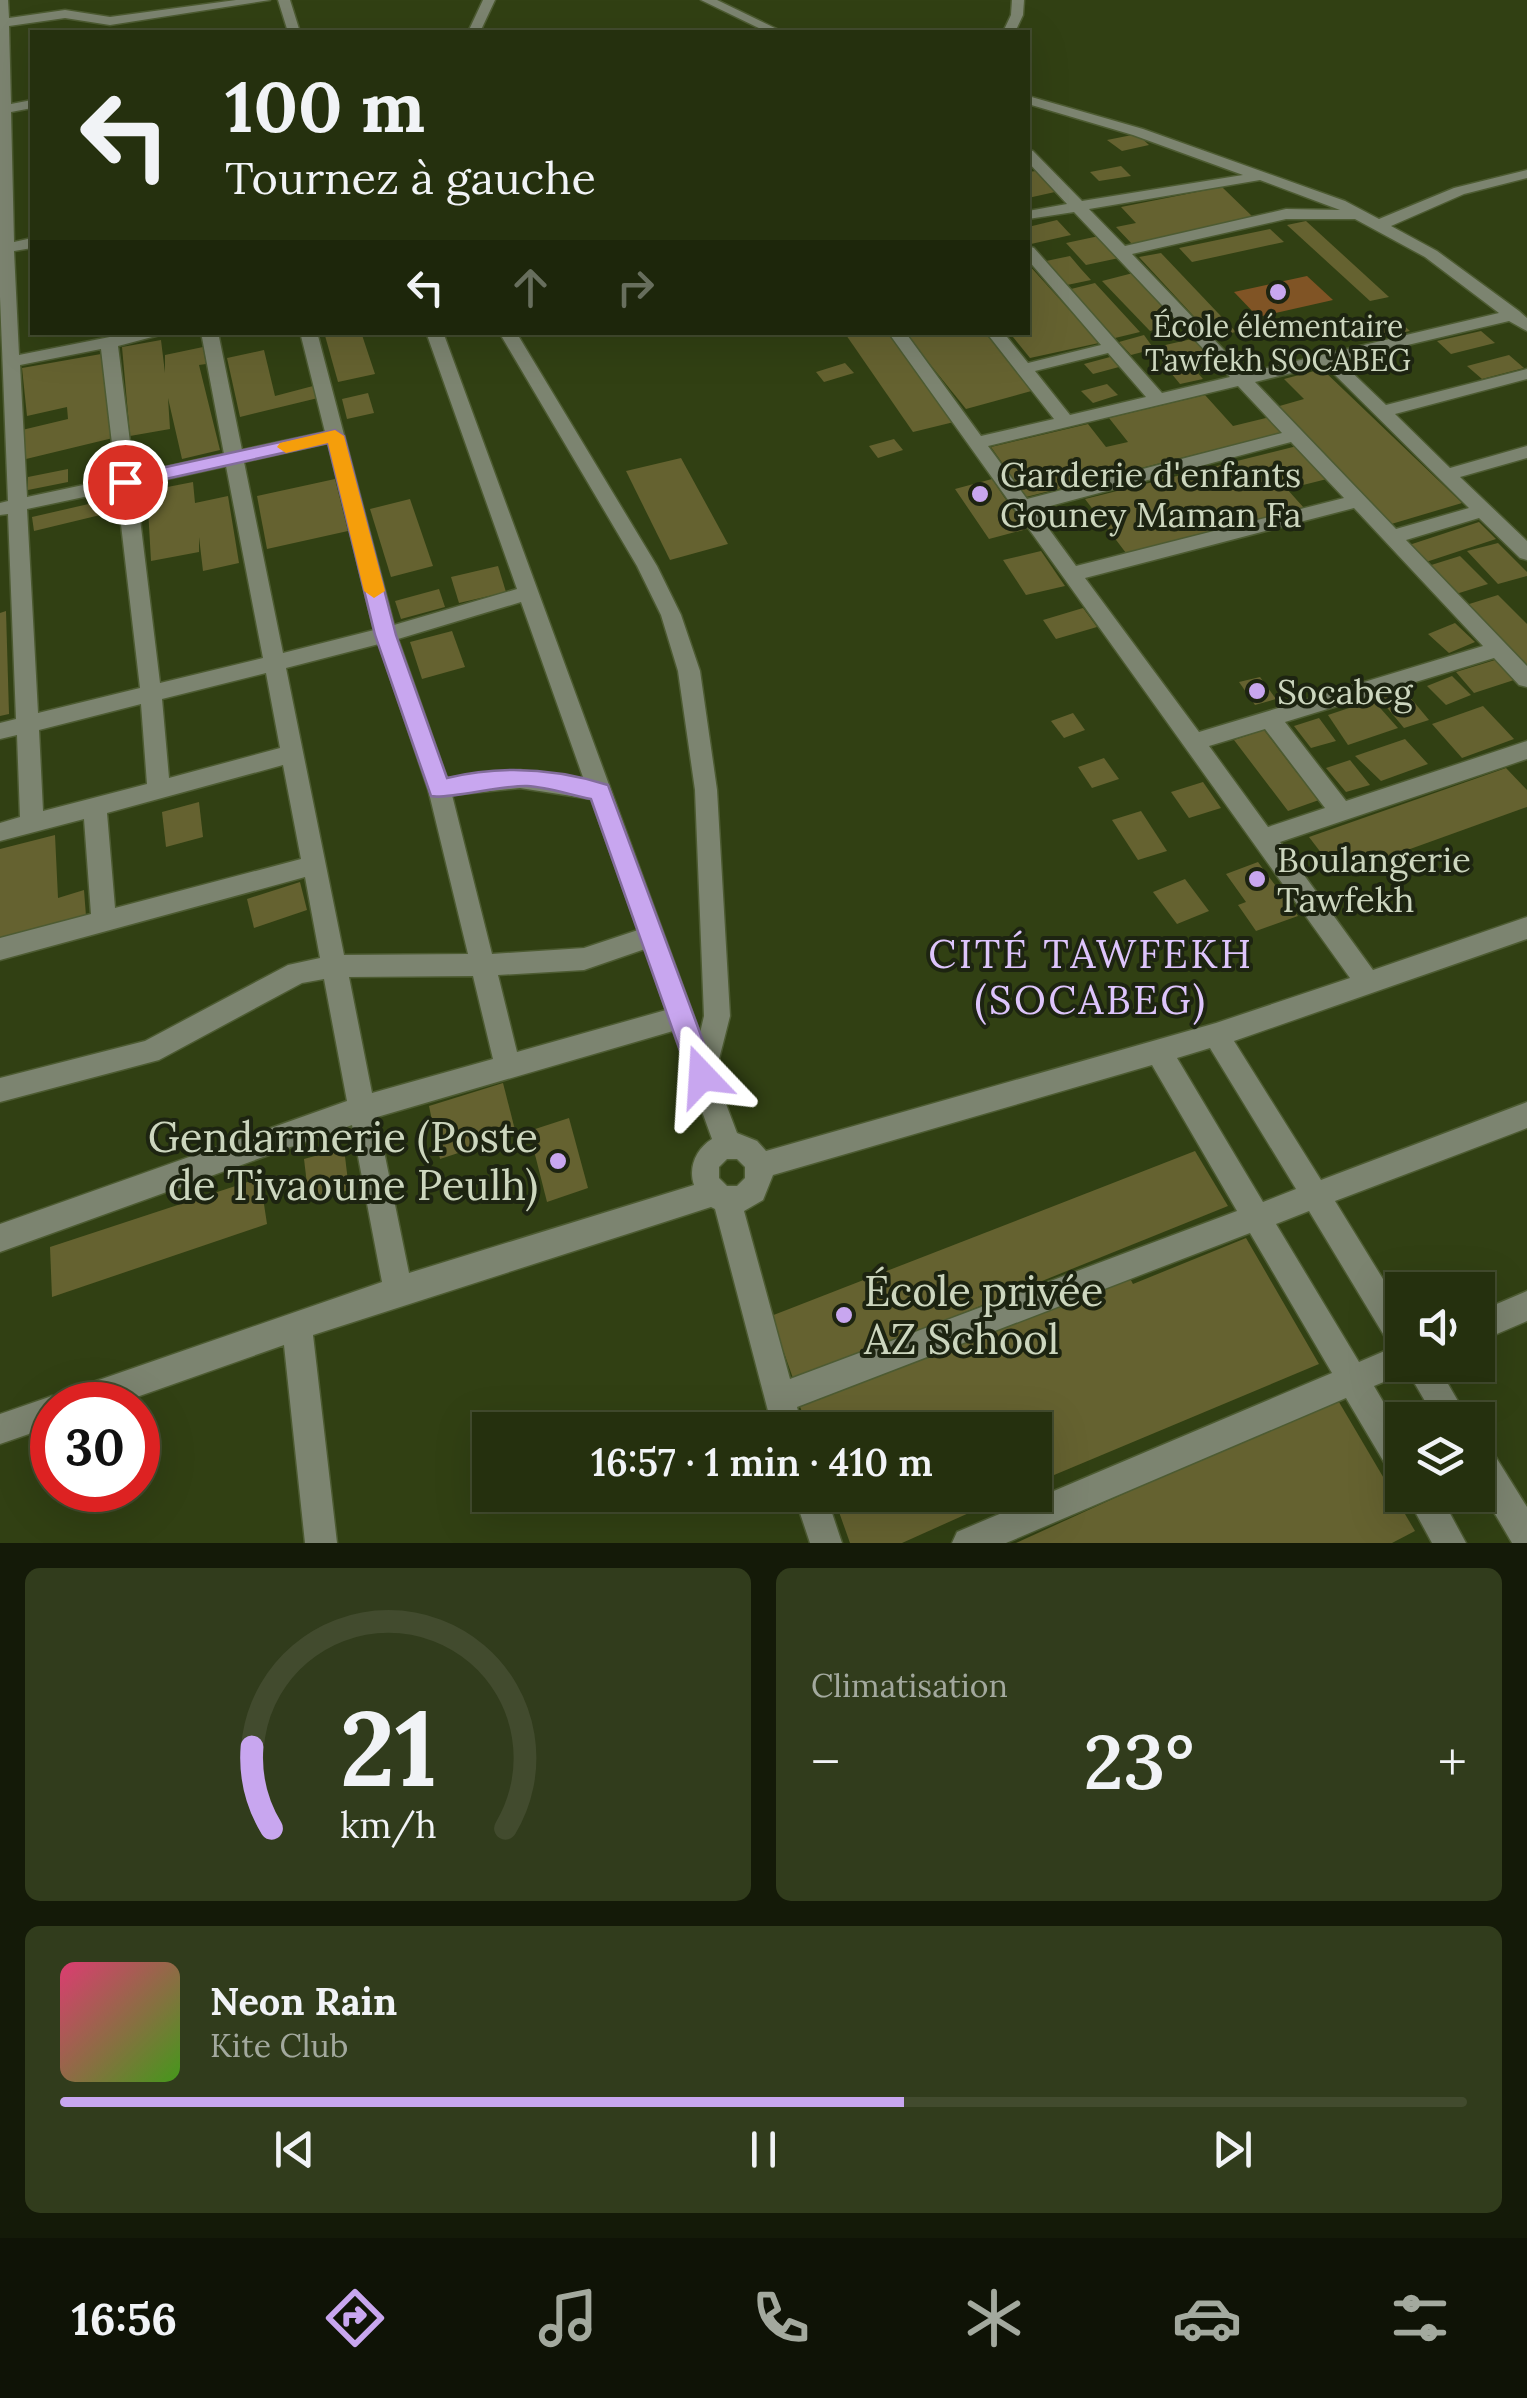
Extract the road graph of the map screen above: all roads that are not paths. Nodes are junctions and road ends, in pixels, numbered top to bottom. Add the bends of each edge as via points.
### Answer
1 (2, 0) edge
2 (79, 0) edge
3 (264, 0) edge
4 (284, 0) edge
5 (490, 0) edge
6 (707, 0) edge
7 (1018, 0) edge
8 (161, 14) junction
9 (2, 22) edge
10 (82, 26) edge
11 (164, 30) edge
12 (293, 30) edge
13 (475, 30) edge
14 (772, 30) edge
15 (1010, 30) edge
16 (1030, 101) edge
17 (30, 104) edge
18 (4, 109) junction
19 (1030, 156) edge
20 (1527, 174) edge
21 (1259, 176) junction
22 (1075, 205) junction
23 (1030, 215) edge
24 (1360, 215) junction
25 (1379, 225) junction
26 (30, 243) edge
27 (3, 248) edge
28 (1120, 252) junction
29 (1030, 253) edge
30 (1520, 320) edge
31 (148, 335) edge
32 (210, 335) edge
33 (309, 335) edge
34 (435, 335) edge
35 (509, 335) edge
36 (898, 335) edge
37 (996, 335) edge
38 (109, 343) junction
39 (1112, 347) junction
40 (1328, 359) junction
41 (11, 362) junction
42 (1024, 369) junction
43 (1527, 374) edge
44 (1243, 379) junction
45 (1158, 400) junction
46 (1381, 412) junction
47 (1065, 422) junction
48 (1296, 435) junction
49 (335, 436) junction
50 (976, 443) junction
51 (1527, 452) edge
52 (236, 458) junction
53 (1446, 475) junction
54 (125, 482) junction
55 (1358, 501) junction
56 (9, 507) edge
57 (1022, 507) junction
58 (1483, 510) junction
59 (1392, 537) junction
60 (1527, 553) edge
61 (1072, 574) junction
62 (529, 592) junction
63 (22, 599) junction
64 (0, 604) edge
65 (386, 635) junction
66 (1498, 649) junction
67 (274, 662) junction
68 (1527, 679) edge
69 (151, 693) junction
70 (1270, 719) junction
71 (27, 724) junction
72 (0, 731) edge
73 (1194, 742) junction
74 (1527, 750) edge
75 (292, 754) junction
76 (439, 789) junction
77 (158, 790) junction
78 (600, 792) junction
79 (95, 806) junction
80 (1341, 812) junction
81 (32, 823) junction
82 (0, 832) edge
83 (1264, 838) junction
84 (314, 865) junction
85 (104, 921) junction
86 (1527, 928) edge
87 (652, 936) junction
88 (0, 949) edge
89 (483, 965) junction
90 (334, 966) junction
91 (1370, 984) junction
92 (681, 1017) junction
93 (1216, 1035) junction
94 (1158, 1052) junction
95 (508, 1067) junction
96 (702, 1076) junction
97 (0, 1090) edge
98 (362, 1109) junction
99 (1527, 1115) edge
100 (728, 1146) junction
101 (759, 1166) junction
102 (719, 1196) junction
103 (1315, 1196) junction
104 (1256, 1218) junction
105 (0, 1238) edge
106 (398, 1292) junction
107 (1527, 1306) edge
108 (1385, 1309) edge
109 (1495, 1320) edge
110 (298, 1326) junction
111 (1385, 1366) edge
112 (1353, 1380) junction
113 (136, 1382) edge
114 (778, 1399) junction
115 (782, 1412) edge
116 (30, 1419) edge
117 (0, 1429) edge
118 (1385, 1434) edge
119 (1495, 1485) edge
120 (816, 1512) edge
121 (1432, 1512) edge
122 (1527, 1537) edge
123 (313, 1540) edge
124 (826, 1543) edge
125 (968, 1543) edge
126 (1450, 1543) edge

1 - 9 street
2 - 10 street
3 - 8 street
4 - 12 street
5 - 13 street
6 - 14 street
7 - 15 street
8 - 10 street
8 - 11 street
9 - 10 street via 64,14
9 - 18 street
16 - 21 street
17 - 18 street
18 - 27 street
19 - 22 street
20 - 25 street via 1459,191
21 - 22 street
21 - 24 street
22 - 23 street
22 - 28 street
24 - 25 street
24 - 28 street via 1286,214
25 - 30 street via 1431,254
26 - 27 street
27 - 41 street
28 - 44 street
29 - 39 street
30 - 40 street
31 - 38 street
32 - 52 street
33 - 49 street
34 - 62 street
35 - 96 street via 647,566 689,671 706,790 717,1016
36 - 50 street
37 - 42 street
38 - 41 street
38 - 54 street
39 - 42 street
39 - 45 street
40 - 44 street
40 - 46 street
41 - 56 street
42 - 47 street
43 - 46 street
44 - 45 street
44 - 48 street
45 - 47 street
46 - 53 street
47 - 50 street
48 - 55 street
48 - 57 street
49 - 52 street
49 - 65 street
50 - 57 street
51 - 53 street
52 - 54 street
52 - 67 street
53 - 58 street
54 - 56 street
54 - 69 street
55 - 59 street
55 - 61 street
56 - 63 street
57 - 61 street
58 - 59 street
58 - 60 street
59 - 66 street
61 - 73 street
62 - 65 street
62 - 78 street
63 - 64 street
63 - 71 street
65 - 67 street
65 - 76 street
66 - 68 street
66 - 70 street
67 - 69 street
67 - 75 street
69 - 71 street
69 - 77 street
70 - 73 street
70 - 80 street
71 - 72 street
71 - 81 street
73 - 83 street
74 - 80 street
75 - 77 street
75 - 84 street
76 - 78 street via 528,777
76 - 89 street
77 - 79 street
78 - 87 street
79 - 81 street
79 - 85 street
80 - 83 street
81 - 82 street
83 - 91 street
84 - 85 street
84 - 90 street
85 - 88 street
86 - 91 street
87 - 89 street via 584,959
87 - 92 street
89 - 90 street
89 - 95 street
90 - 97 street via 297,973 150,1052
90 - 98 street
91 - 93 street
92 - 95 street
92 - 96 street
93 - 94 street
93 - 103 street
94 - 101 street
94 - 104 street
95 - 98 street
96 - 100 street
98 - 105 street
98 - 106 street
99 - 103 street
100 - 101 street via 752,1154
100 - 102 street via 706,1164 704,1179
101 - 102 street via 752,1192 740,1199
102 - 106 street
102 - 114 street
103 - 104 street
103 - 108 street
104 - 112 street
104 - 114 street
106 - 110 street
107 - 109 street
110 - 113 street
110 - 123 street
111 - 112 street
112 - 118 street
112 - 125 street
114 - 115 street
116 - 117 street
119 - 122 street
120 - 124 street
121 - 126 street

